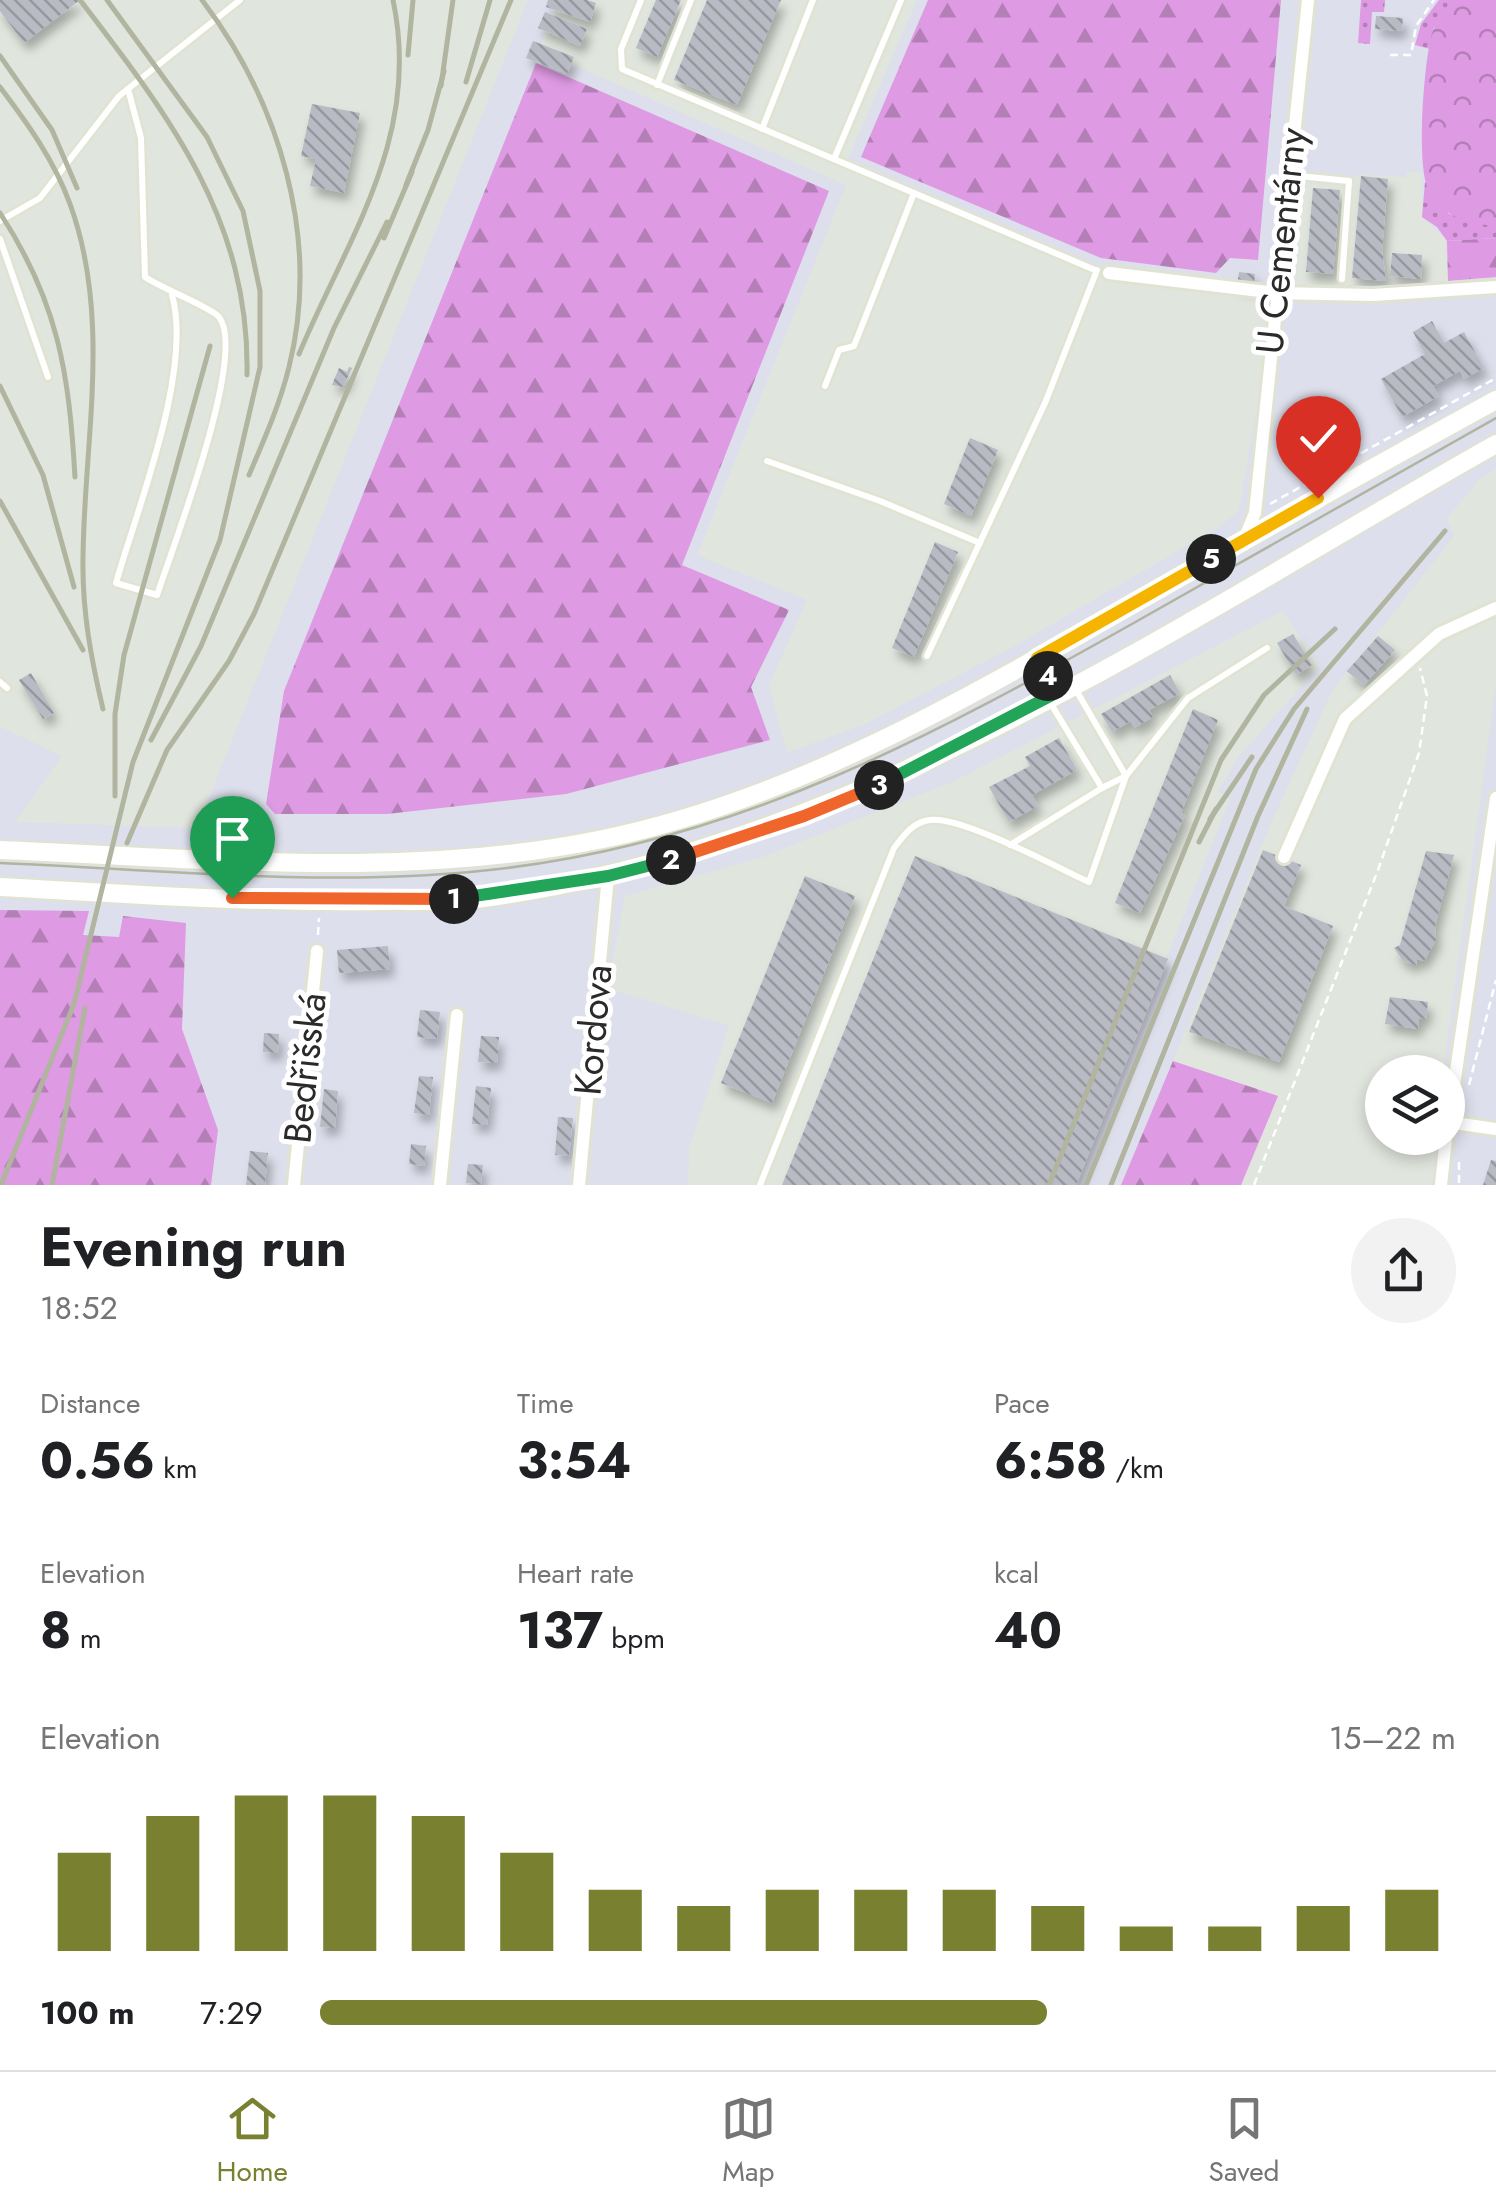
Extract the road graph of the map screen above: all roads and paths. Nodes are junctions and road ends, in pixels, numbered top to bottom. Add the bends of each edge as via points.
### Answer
1 (240, 0) edge
2 (641, 0) edge
3 (692, 0) edge
4 (813, 0) edge
5 (901, 0) edge
6 (1308, 0) edge
7 (1434, 0) edge
8 (1390, 54) dead end
9 (658, 85) junction
10 (128, 88) junction
11 (762, 129) junction
12 (834, 159) junction
13 (1286, 175) junction
14 (914, 193) junction
15 (0, 221) edge
16 (0, 239) edge
17 (1102, 271) junction
18 (1342, 278) dead end
19 (1496, 287) edge
20 (1276, 293) junction
21 (172, 296) junction
22 (48, 377) dead end
23 (1496, 378) edge
24 (824, 386) dead end
25 (1496, 400) edge
26 (1496, 444) edge
27 (767, 462) dead end
28 (1255, 513) junction
29 (1244, 540) junction
30 (980, 543) junction
31 (1496, 608) edge
32 (1266, 648) dead end
33 (1416, 653) junction
34 (927, 656) dead end
35 (1037, 658) junction
36 (1059, 692) junction
37 (1126, 776) junction
38 (1102, 788) junction
39 (1496, 798) edge
40 (1010, 846) junction
41 (0, 850) edge
42 (1284, 857) dead end
43 (1492, 859) edge
44 (608, 876) junction
45 (0, 888) edge
46 (319, 912) dead end
47 (317, 951) joint
48 (1496, 980) edge
49 (457, 1016) dead end
50 (1459, 1055) edge
51 (1468, 1087) dead end
52 (1465, 1126) edge
53 (1496, 1129) edge
54 (1444, 1155) edge
55 (1459, 1155) edge
56 (294, 1185) edge
57 (440, 1185) edge
58 (579, 1185) edge
59 (760, 1185) edge
60 (1254, 1185) edge
61 (1441, 1185) edge
62 (1459, 1185) edge

1 - 10 lane
2 - 9 lane via 622,50 622,70
3 - 9 lane
4 - 11 lane
5 - 12 lane
6 - 13 street, U Cementárny
7 - 8 path via 1416,26 1410,54
9 - 11 lane
10 - 15 lane via 40,198
10 - 21 lane via 141,138 145,278
11 - 12 lane
12 - 14 lane
13 - 18 lane via 1349,181
13 - 20 street, U Cementárny
14 - 17 lane
14 - 24 lane via 854,346 840,350
16 - 22 lane
17 - 20 street
17 - 30 lane
19 - 20 street via 1373,296
20 - 28 street, U Cementárny
21 - 21 lane via 216,314 228,333 227,363 157,595 116,584 178,363 180,323
23 - 28 path
25 - 29 main road
26 - 36 main road
27 - 30 lane
28 - 29 street, U Cementárny
29 - 35 main road
30 - 34 lane
31 - 33 street via 1439,634
32 - 37 lane via 1188,698
33 - 42 street via 1345,719
33 - 60 path via 1427,696 1419,753
35 - 36 lane
35 - 41 main road via 900,734 793,779 601,839 478,857 324,864
36 - 37 lane
36 - 38 lane
36 - 44 main road via 914,770 804,816
37 - 38 lane
37 - 40 lane via 1089,882
38 - 40 lane
39 - 43 street
40 - 59 lane via 931,820 911,827 894,848
43 - 50 street
44 - 45 main road via 459,899 321,902
44 - 58 street, Kordova
46 - 47 path
47 - 56 street, Bedřišská
48 - 51 path
49 - 57 street
52 - 53 street
54 - 61 street
55 - 62 path

